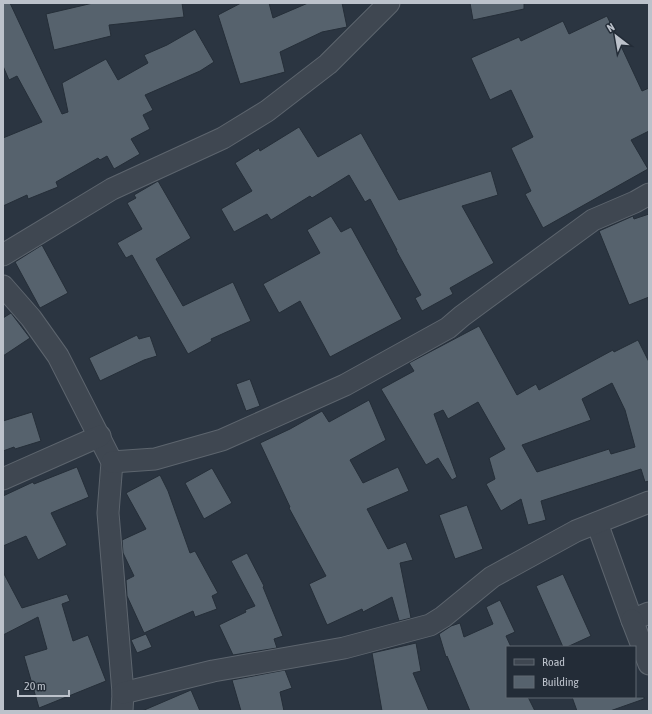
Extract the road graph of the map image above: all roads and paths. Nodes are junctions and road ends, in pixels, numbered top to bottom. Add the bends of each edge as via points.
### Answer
1 (389, 3) edge
2 (649, 194) edge
3 (3, 255) edge
4 (3, 286) edge
5 (100, 436) junction
6 (112, 462) junction
7 (3, 479) edge
8 (649, 502) edge
9 (597, 523) junction
10 (640, 617) edge
11 (649, 664) edge
12 (123, 702) edge

1 - 3 street via 328,64 267,111 223,138 112,189
2 - 6 street via 593,220 448,328 344,385 222,440 155,459
4 - 5 street via 31,318 58,356
5 - 6 street
5 - 7 street
6 - 12 street via 108,513
8 - 9 street
9 - 10 street
9 - 12 street via 492,577 444,618 430,625 344,648 213,671
10 - 11 street

